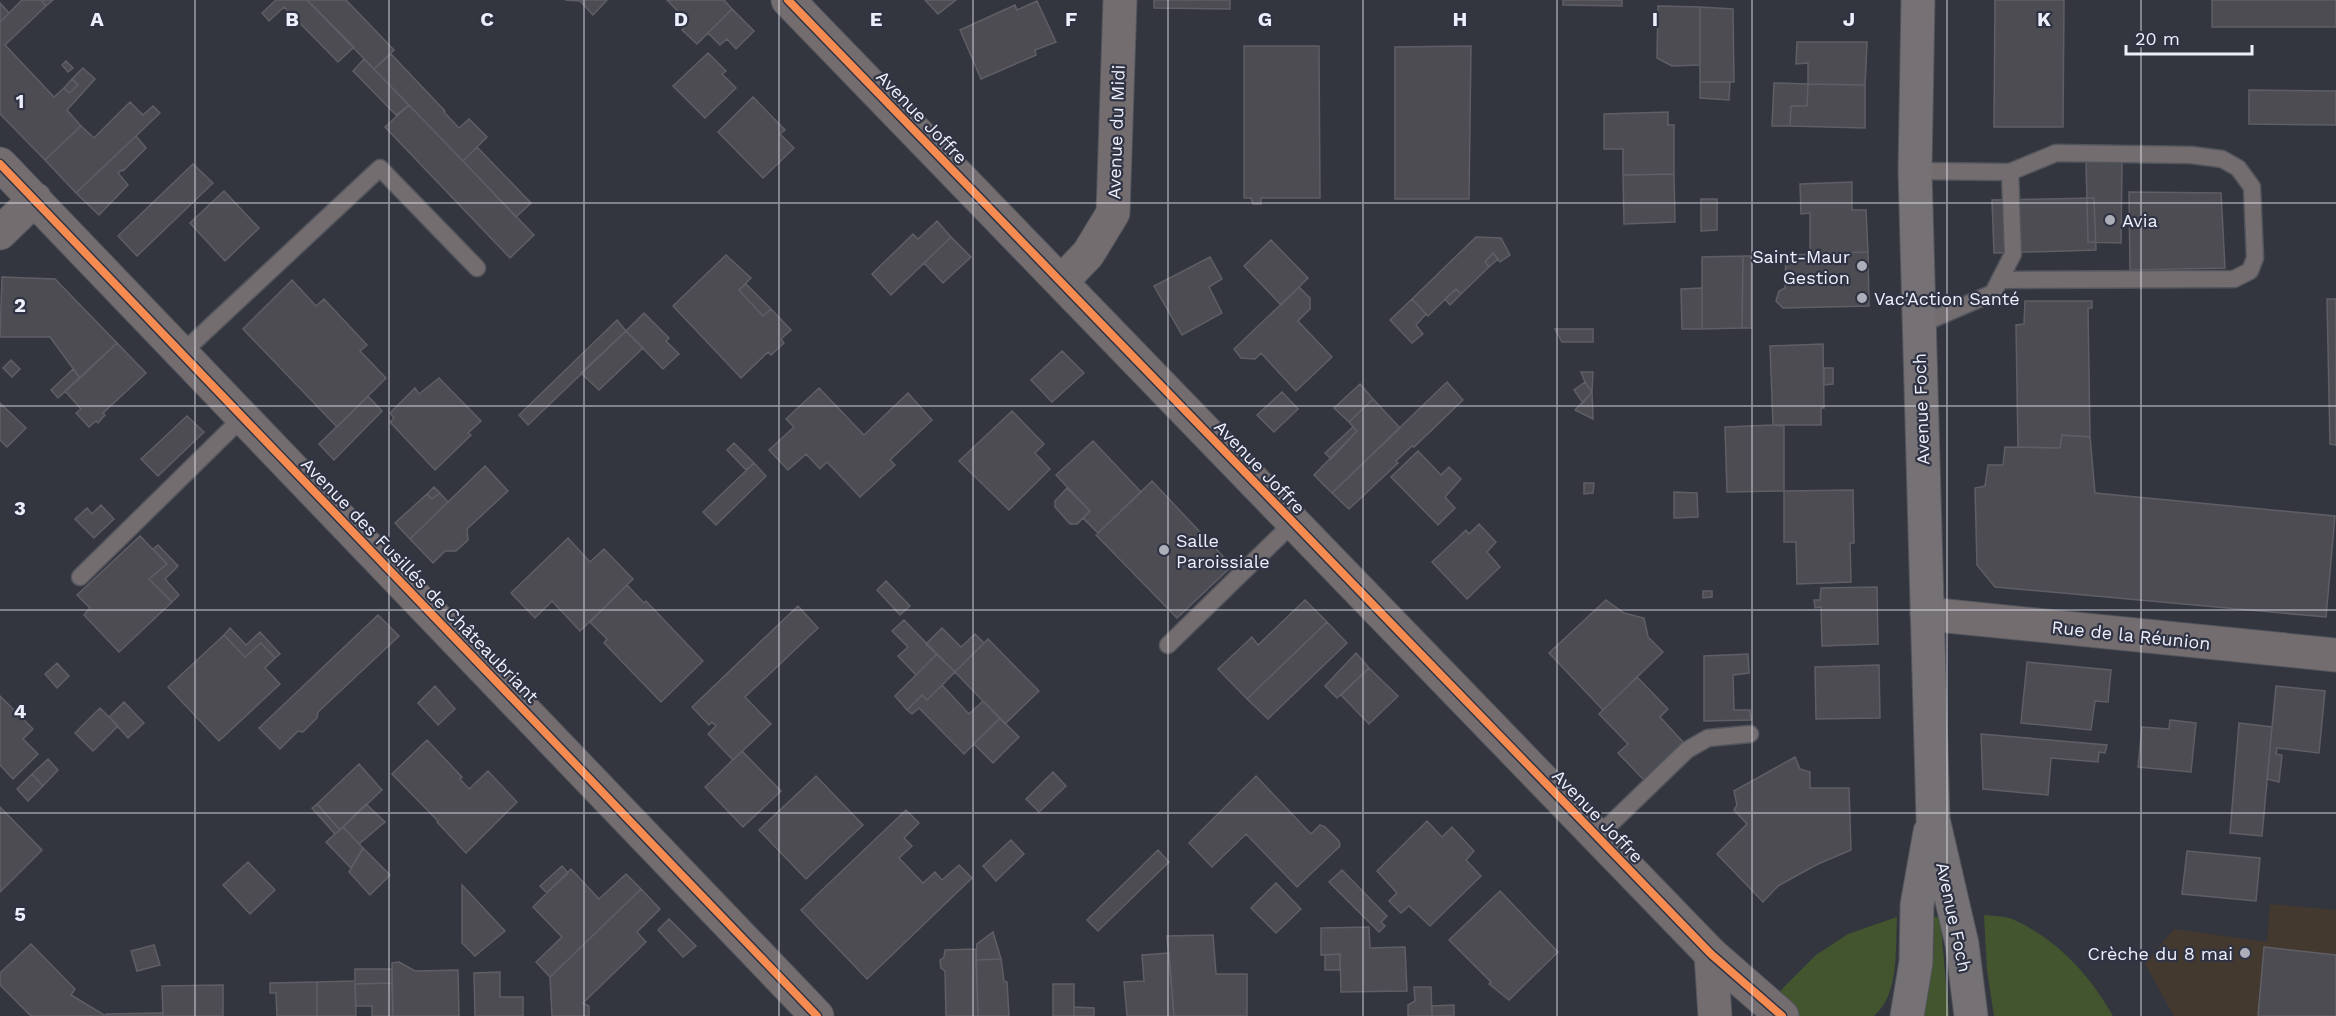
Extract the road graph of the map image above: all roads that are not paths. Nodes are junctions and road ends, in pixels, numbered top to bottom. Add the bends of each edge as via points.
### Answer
1 (788, 0) edge
2 (1120, 0) edge
3 (1918, 0) edge
4 (0, 164) edge
5 (1915, 171) junction
6 (2010, 172) junction
7 (35, 200) junction
8 (0, 233) edge
9 (477, 268) dead end
10 (2000, 280) junction
11 (1061, 282) junction
12 (1919, 325) junction
13 (182, 354) junction
14 (243, 417) junction
15 (1293, 523) junction
16 (80, 577) dead end
17 (1927, 614) junction
18 (1168, 645) dead end
19 (2336, 656) edge
20 (1750, 734) dead end
21 (1933, 819) junction
22 (1598, 837) junction
23 (1711, 954) junction
24 (817, 1016) edge
25 (1715, 1016) edge
26 (1782, 1016) edge
27 (1907, 1016) edge
28 (1971, 1016) edge

1 - 11 street, Avenue Joffre
2 - 11 street, Avenue du Midi via 1113,213 1088,254
3 - 5 main road, Avenue Foch
4 - 7 street, Avenue des Fusillés de Châteaubriant
5 - 6 lane
5 - 12 main road, Avenue Foch
6 - 10 lane via 2013,255
6 - 10 lane via 2056,153 2222,159 2238,168 2252,188 2255,258 2250,271 2234,279
7 - 8 street
7 - 13 street, Avenue des Fusillés de Châteaubriant
9 - 13 lane via 380,168
10 - 12 lane via 1994,293
11 - 15 street, Avenue Joffre
12 - 17 main road, Avenue Foch
13 - 14 street, Avenue des Fusillés de Châteaubriant
14 - 16 lane
14 - 24 street, Avenue des Fusillés de Châteaubriant
15 - 18 lane
15 - 22 street, Avenue Joffre
17 - 19 street, Rue de la Réunion
17 - 21 main road, Avenue Foch
20 - 22 lane via 1708,738 1687,750
21 - 27 main road, Avenue Foch via 1917,905 1916,962
21 - 28 main road, Avenue Foch via 1962,944
22 - 23 street, Avenue Joffre
23 - 25 street
23 - 26 street, Avenue Joffre

